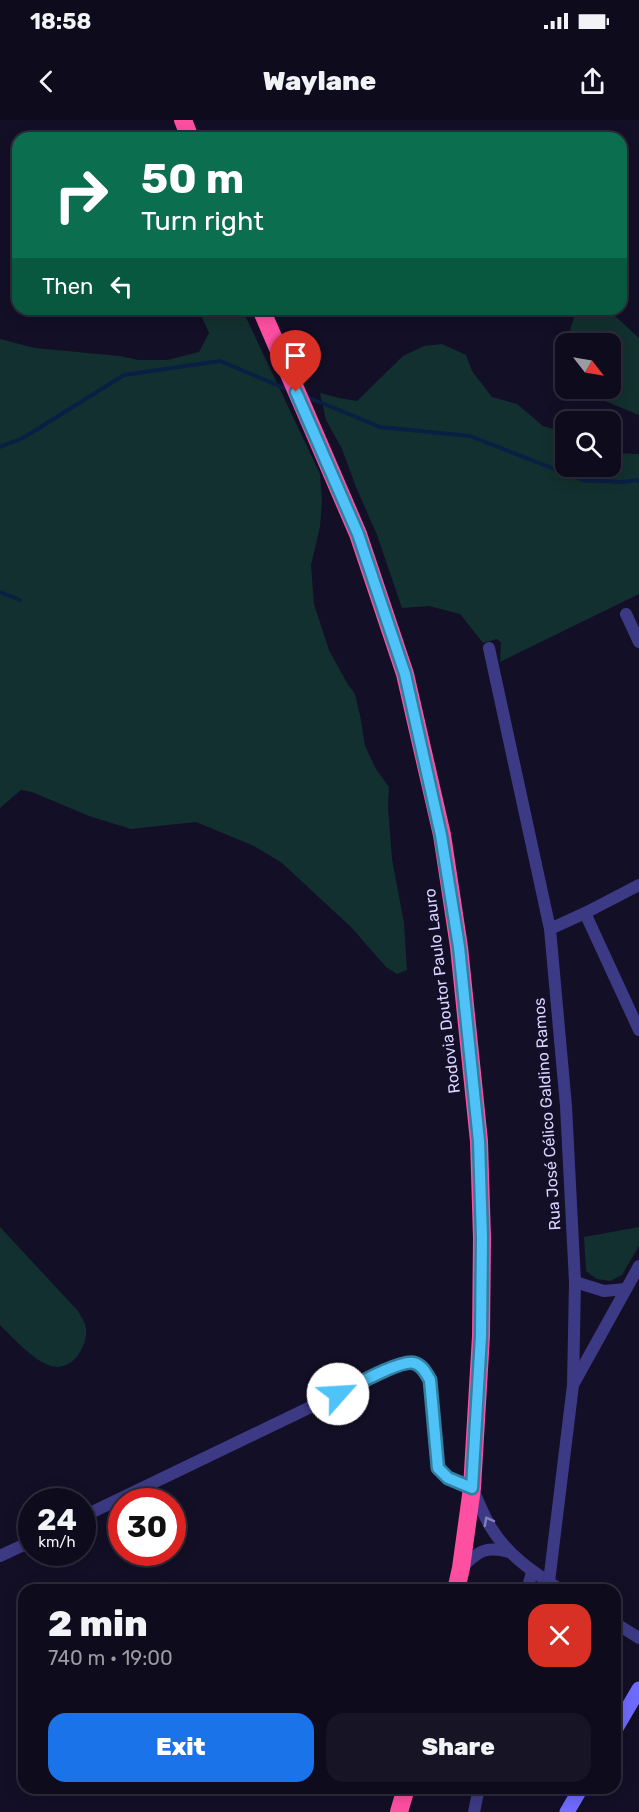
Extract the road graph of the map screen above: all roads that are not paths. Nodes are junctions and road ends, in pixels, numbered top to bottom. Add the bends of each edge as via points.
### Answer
1 (263, 315) edge
2 (626, 614) dead end
3 (639, 642) edge
4 (489, 648) dead end
5 (639, 885) edge
6 (585, 914) junction
7 (550, 929) junction
8 (639, 1030) edge
9 (639, 1266) edge
10 (575, 1282) junction
11 (626, 1289) junction
12 (573, 1385) junction
13 (472, 1488) junction
14 (96, 1510) edge
15 (18, 1548) edge
16 (509, 1552) junction
17 (0, 1556) edge
18 (461, 1568) junction
19 (532, 1572) junction
20 (549, 1582) junction
21 (457, 1584) edge
22 (529, 1584) edge
23 (552, 1584) edge
24 (621, 1627) edge
25 (639, 1638) edge
26 (639, 1689) edge
27 (621, 1720) edge
28 (404, 1794) edge
29 (478, 1794) edge
30 (578, 1794) edge
31 (399, 1812) edge
32 (474, 1812) edge
33 (567, 1812) edge

1 - 13 highway, Rodovia Doutor Paulo Lauro via 358,534 405,674 441,835 459,947 479,1141 481,1336
2 - 3 street
4 - 7 street, Rua José Célico Galdino Ramos
5 - 6 street
6 - 7 street
6 - 8 street
7 - 10 street, Rua José Célico Galdino Ramos via 566,1106
9 - 11 street
10 - 11 street via 604,1291
10 - 12 street, Rua José Célico Galdino Ramos
11 - 12 street
12 - 20 street, Rua José Célico Galdino Ramos
13 - 14 street via 448,1478 438,1468 430,1380 419,1365 407,1362
16 -> 13 street via 490,1526
13 - 18 highway, Rodovia Doutor Paulo Lauro
15 - 17 street
16 - 18 street via 496,1548 478,1552
16 - 19 street
18 - 21 highway, Rodovia Doutor Paulo Lauro
19 - 20 street
19 - 22 street
20 - 23 street
24 - 25 street
26 - 27 street
28 - 31 highway
29 - 32 street
30 - 33 street

